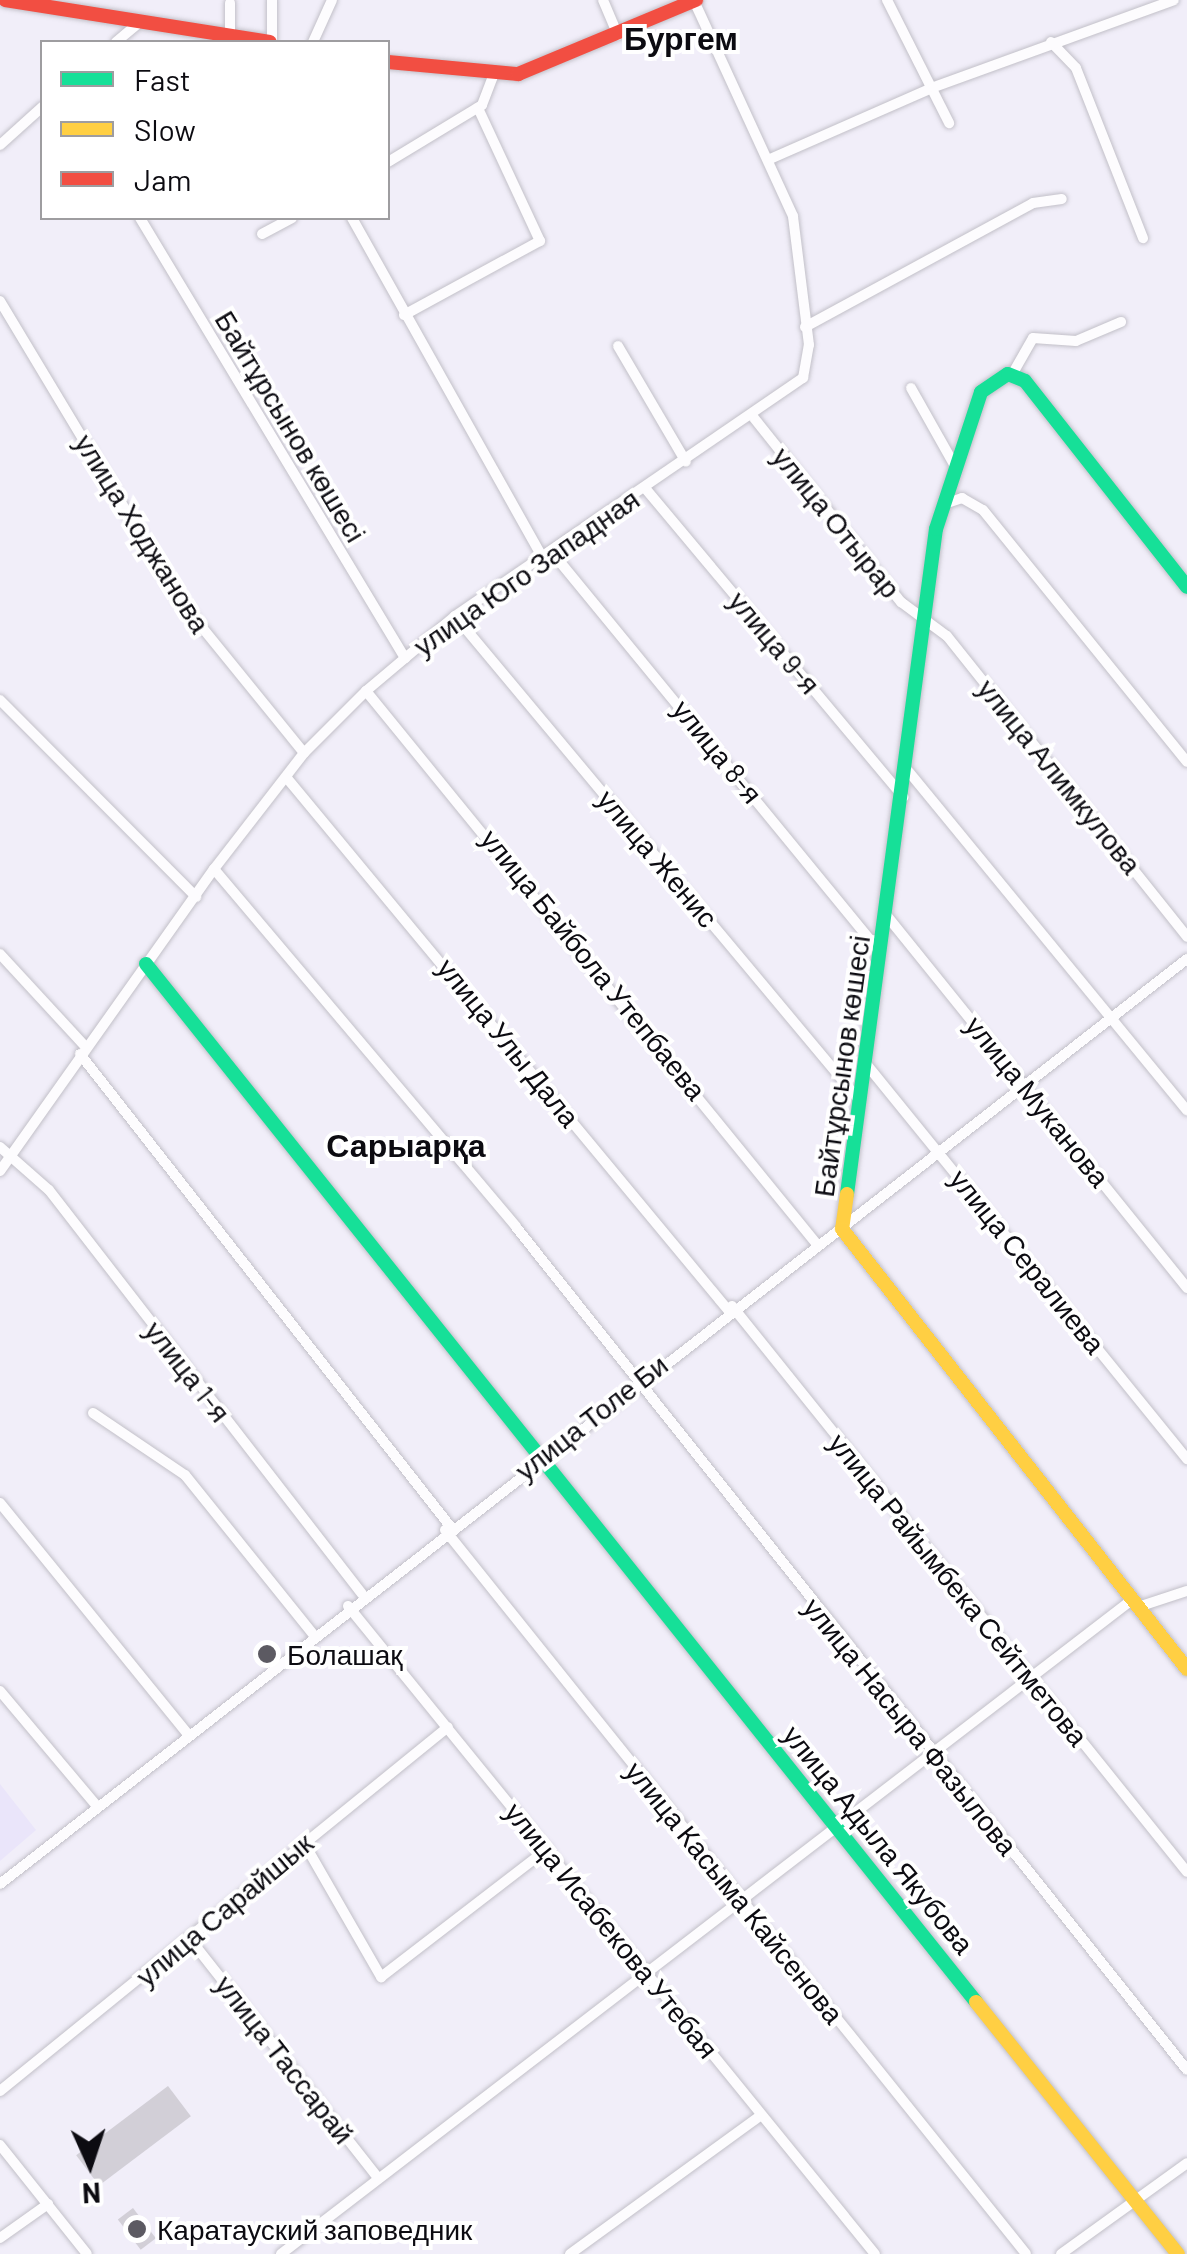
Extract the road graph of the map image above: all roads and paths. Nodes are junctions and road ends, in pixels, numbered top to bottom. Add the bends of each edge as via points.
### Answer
1 (5, 0) edge
2 (272, 0) edge
3 (332, 0) edge
4 (603, 0) edge
5 (694, 0) edge
6 (887, 0) edge
7 (1174, 0) edge
8 (230, 3) dead end
9 (140, 22) junction
10 (618, 35) junction
11 (230, 36) junction
12 (118, 40) edge
13 (257, 40) edge
14 (271, 40) edge
15 (313, 40) edge
16 (1051, 42) junction
17 (390, 62) edge
18 (492, 76) junction
19 (934, 87) junction
20 (478, 108) junction
21 (40, 109) edge
22 (950, 123) dead end
23 (0, 145) edge
24 (770, 159) junction
25 (390, 161) edge
26 (1062, 199) dead end
27 (141, 220) edge
28 (288, 220) edge
29 (353, 220) edge
30 (262, 234) dead end
31 (1143, 238) dead end
32 (0, 301) edge
33 (404, 315) junction
34 (1120, 322) dead end
35 (805, 327) junction
36 (618, 346) dead end
37 (1013, 374) junction
38 (911, 388) dead end
39 (754, 418) junction
40 (686, 462) junction
41 (955, 466) junction
42 (645, 488) junction
43 (947, 503) junction
44 (546, 554) junction
45 (1187, 587) edge
46 (455, 616) junction
47 (924, 622) junction
48 (405, 658) junction
49 (366, 691) junction
50 (0, 700) edge
51 (304, 753) junction
52 (1187, 762) edge
53 (909, 772) junction
54 (286, 777) junction
55 (904, 798) junction
56 (214, 869) junction
57 (196, 897) junction
58 (887, 916) junction
59 (1187, 937) edge
60 (0, 954) edge
61 (882, 955) junction
62 (1187, 958) edge
63 (146, 964) junction
64 (1114, 1020) junction
65 (82, 1050) junction
66 (866, 1065) junction
67 (1028, 1088) junction
68 (860, 1102) junction
69 (1187, 1110) edge
70 (6, 1149) edge
71 (942, 1154) junction
72 (0, 1171) edge
73 (842, 1230) junction
74 (815, 1242) junction
75 (1187, 1288) edge
76 (730, 1308) junction
77 (636, 1382) junction
78 (93, 1412) dead end
79 (540, 1458) junction
80 (1187, 1459) edge
81 (0, 1503) edge
82 (447, 1528) junction
83 (1187, 1591) edge
84 (362, 1594) junction
85 (1137, 1603) junction
86 (348, 1606) junction
87 (313, 1634) junction
88 (1187, 1669) edge
89 (1029, 1676) junction
90 (0, 1690) edge
91 (448, 1726) junction
92 (188, 1734) junction
93 (932, 1752) junction
94 (96, 1806) junction
95 (837, 1828) junction
96 (304, 1843) junction
97 (547, 1849) junction
98 (1187, 1872) edge
99 (0, 1884) edge
100 (740, 1900) junction
101 (190, 1939) junction
102 (647, 1973) junction
103 (1187, 2070) edge
104 (0, 2091) edge
105 (761, 2115) junction
106 (0, 2145) edge
107 (1187, 2163) edge
108 (379, 2179) junction
109 (1134, 2200) junction
110 (48, 2204) junction
111 (0, 2238) edge
112 (87, 2254) edge
113 (281, 2254) edge
114 (570, 2254) edge
115 (875, 2254) edge
116 (1026, 2254) edge
117 (1061, 2254) edge
118 (1178, 2254) edge

1 - 9 street
2 - 14 street
3 - 15 street
4 - 10 street
5 - 10 street
5 - 24 street, улица Юго Западная
6 - 19 street
7 - 16 street
8 - 11 street
9 - 11 street
9 - 12 street
10 - 18 street via 540,68
11 - 13 street
16 - 19 street
16 - 31 street via 1076,68
17 - 18 street
18 - 20 street
19 - 22 street
19 - 24 street
20 - 25 street
20 - 33 street via 540,241
21 - 23 street
24 - 35 street, улица Юго Западная via 797,235
26 - 35 street via 1033,204
27 - 48 street, Байтұрсынов көшесі
28 - 30 street
29 - 33 street, улица 8-я
32 - 51 street, улица Ходжанова via 179,599
33 - 44 street, улица 8-я
34 - 37 street via 1083,340 1033,338
35 - 39 street, улица Юго Западная via 803,378
36 - 40 street
37 - 41 street, Байтұрсынов көшесі via 971,406
37 - 45 street
38 - 41 street
39 - 40 street, улица Юго Западная
39 - 47 street, улица Отырар
40 - 42 street, улица Юго Западная
41 - 43 street, Байтұрсынов көшесі
42 - 44 street, улица Юго Западная
42 - 55 street, улица 9-я
43 - 47 street, Байтұрсынов көшесі
43 - 52 street via 972,500
44 - 46 street, улица Юго Западная
44 - 61 street, улица 8-я
46 - 48 street, улица Юго Западная
46 - 68 street, улица Женис
47 - 53 street, Байтұрсынов көшесі
47 - 59 street, улица Алимкулова via 947,636
48 - 49 street, улица Юго Западная
49 - 51 street, улица Юго Западная
49 - 74 street, улица Байбола Утепбаева
50 - 57 street
51 - 54 street, улица Юго Западная
53 - 55 street, Байтұрсынов көшесі
53 - 64 street
54 - 56 street, улица Юго Западная
54 - 76 street, улица Улы Дала
55 - 58 street, Байтұрсынов көшесі
56 - 57 street, улица Юго Западная
56 - 77 street, улица Насыра Фазылова
57 - 63 street, улица Юго Западная
58 - 61 street, Байтұрсынов көшесі
58 - 67 street, улица Муканова
60 - 65 street, улица Касыма Кайсенова
61 - 66 street, Байтұрсынов көшесі
62 - 64 street, улица Толе Би
63 - 65 street, улица Юго Западная
63 - 79 street, улица Адыла Якубова
64 - 67 street, улица Толе Би
64 - 69 street
65 - 70 street, улица Юго Западная
65 - 82 street, улица Касыма Кайсенова
66 - 68 street, Байтұрсынов көшесі
66 - 71 street, улица Сералиева
67 - 71 street, улица Толе Би
67 - 75 street, улица Муканова
68 - 73 street, Байтұрсынов көшесі
70 - 72 street, улица Юго Западная
70 - 84 street, улица 1-я
71 - 73 street, улица Толе Би
71 - 80 street, улица Сералиева
73 - 74 street, улица Толе Би
73 - 85 street, Байтұрсынов көшесі
74 - 76 street, улица Толе Би
76 - 77 street, улица Толе Би
76 - 89 street, улица Райымбека Сейтметова
77 - 79 street, улица Толе Би
77 - 93 street, улица Насыра Фазылова
78 - 87 street via 185,1475
79 - 82 street, улица Толе Би
79 - 95 street, улица Адыла Якубова
81 - 92 street
82 - 84 street, улица Толе Би
82 - 100 street, улица Касыма Кайсенова
83 - 85 street
84 - 86 street, улица Толе Би
85 - 88 street, Байтұрсынов көшесі
85 - 89 street
86 - 87 street, улица Толе Би
86 - 91 street, улица Исабекова Утебая
87 - 92 street, улица Толе Би
89 - 93 street
89 - 98 street, улица Райымбека Сейтметова
90 - 94 street
91 - 96 street, улица Сарайшык
91 - 97 street, улица Исабекова Утебая
92 - 94 street, улица Толе Би
93 - 95 street
93 - 103 street, улица Насыра Фазылова
94 - 99 street, улица Толе Би
95 - 100 street
95 - 109 street, улица Адыла Якубова
96 - 97 street via 381,1978
96 - 101 street, улица Сарайшык
97 - 102 street, улица Исабекова Утебая
100 - 102 street
100 - 116 street, улица Касыма Кайсенова
101 - 104 street, улица Сарайшык
101 - 108 street, улица Тассарай
102 - 105 street, улица Исабекова Утебая
102 - 108 street
105 - 114 street
105 - 115 street, улица Исабекова Утебая
106 - 110 street
107 - 109 street
108 - 113 street
109 - 117 street
109 - 118 street, улица Адыла Якубова
110 - 111 street
110 - 112 street

